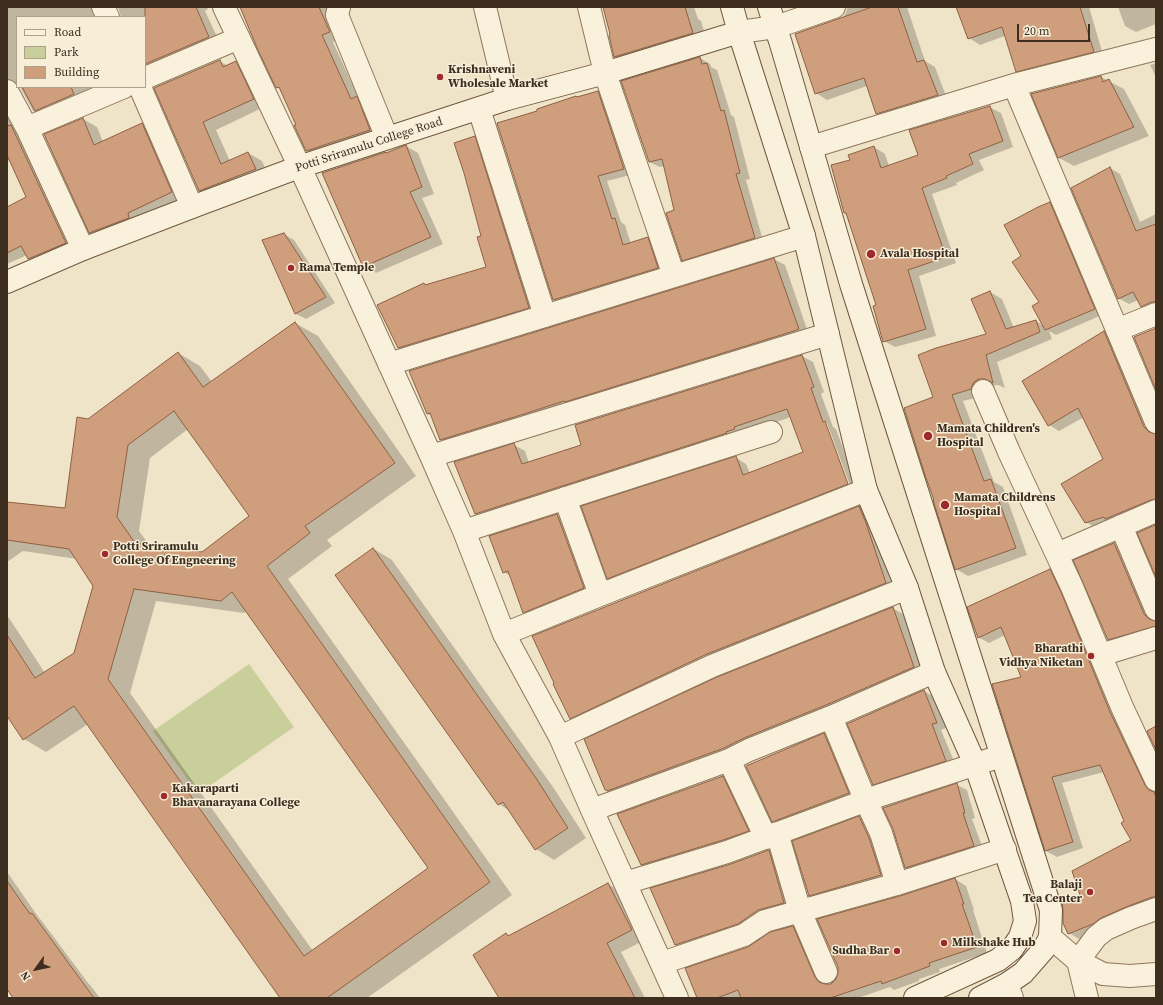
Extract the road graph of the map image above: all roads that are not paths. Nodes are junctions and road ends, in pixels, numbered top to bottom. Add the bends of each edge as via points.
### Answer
1 (103, 7) edge
2 (224, 7) edge
3 (339, 7) edge
4 (485, 7) edge
5 (589, 7) edge
6 (732, 7) edge
7 (769, 7) edge
8 (834, 7) edge
9 (108, 16) edge
10 (776, 28) junction
11 (739, 32) junction
12 (239, 38) junction
13 (1156, 50) edge
14 (605, 73) junction
15 (146, 78) edge
16 (1014, 84) junction
17 (122, 88) edge
18 (140, 88) edge
19 (7, 91) edge
20 (507, 100) junction
21 (479, 109) junction
22 (26, 128) junction
23 (387, 138) junction
24 (811, 147) junction
25 (299, 167) junction
26 (192, 207) junction
27 (804, 236) junction
28 (83, 250) junction
29 (674, 276) junction
30 (7, 282) edge
31 (1156, 314) edge
32 (545, 316) junction
33 (1117, 330) junction
34 (828, 334) junction
35 (389, 364) junction
36 (983, 391) dead end
37 (1156, 422) edge
38 (771, 432) dead end
39 (431, 456) junction
40 (866, 490) junction
41 (565, 498) junction
42 (1156, 511) edge
43 (1121, 526) junction
44 (464, 531) junction
45 (1057, 554) junction
46 (907, 588) junction
47 (600, 595) junction
48 (1156, 609) edge
49 (504, 634) junction
50 (1156, 638) edge
51 (1100, 653) junction
52 (934, 672) junction
53 (831, 717) junction
54 (560, 737) junction
55 (1001, 756) junction
56 (729, 760) junction
57 (975, 764) junction
58 (1156, 780) edge
59 (866, 800) junction
60 (592, 810) junction
61 (772, 836) junction
62 (1005, 849) junction
63 (625, 883) junction
64 (897, 884) junction
65 (1156, 910) edge
66 (800, 912) junction
67 (1050, 937) junction
68 (1078, 961) junction
69 (662, 963) junction
70 (826, 972) dead end
71 (1156, 974) edge
72 (1010, 991) edge
73 (677, 998) edge
74 (915, 998) edge
75 (980, 998) edge
76 (1087, 998) edge

1 - 9 street
2 - 12 street
3 - 23 street via 337,15
4 - 20 street
5 - 14 street
6 - 11 street
7 - 10 street
8 - 10 street, Potti Sriramulu College Road
10 - 11 street, Potti Sriramulu College Road
10 - 24 street
11 - 14 street, Potti Sriramulu College Road
11 - 27 street
12 - 15 street
12 - 25 street
13 - 16 street
14 - 20 street, Potti Sriramulu College Road
14 - 29 street
16 - 24 street
16 - 33 street
17 - 22 street
18 - 26 street
19 - 22 street
20 - 21 street, Potti Sriramulu College Road
21 - 23 street, Potti Sriramulu College Road
21 - 32 street
22 - 28 street
23 - 25 street, Potti Sriramulu College Road
24 - 55 street via 851,284
25 - 26 street, Potti Sriramulu College Road
25 - 35 street
26 - 28 street, Potti Sriramulu College Road
27 - 29 street
27 - 34 street
28 - 30 street, Potti Sriramulu College Road
29 - 32 street
31 - 33 street
32 - 35 street
33 - 37 street
34 - 39 street
34 - 40 street
35 - 39 street
36 - 45 street
38 - 41 street
39 - 44 street
40 - 46 street
40 - 47 street
41 - 44 street
41 - 47 street
42 - 43 street
43 - 45 street
43 - 48 street
44 - 49 street
45 - 51 street
46 - 52 street
46 - 54 street via 712,666
47 - 49 street
49 - 54 street
50 - 51 street
51 - 58 street
52 - 53 street
52 - 57 street
53 - 56 street
53 - 59 street
54 - 60 street
55 - 57 street
55 - 67 street via 1050,910
56 - 60 street
56 - 61 street
57 - 59 street
57 - 62 street
59 - 61 street
59 - 64 street via 881,833
60 - 63 street
61 - 63 street
61 - 66 street
62 - 64 street
62 - 74 street via 1022,901 1025,921 1020,937 1012,949 998,960
63 - 69 street
64 - 66 street
65 - 68 street via 1106,929 1096,937
66 - 69 street via 765,921 744,935
66 - 70 street
67 - 68 street
67 - 72 street via 1044,949
68 - 71 street via 1103,974
68 - 76 street
69 - 73 street
72 - 75 street

